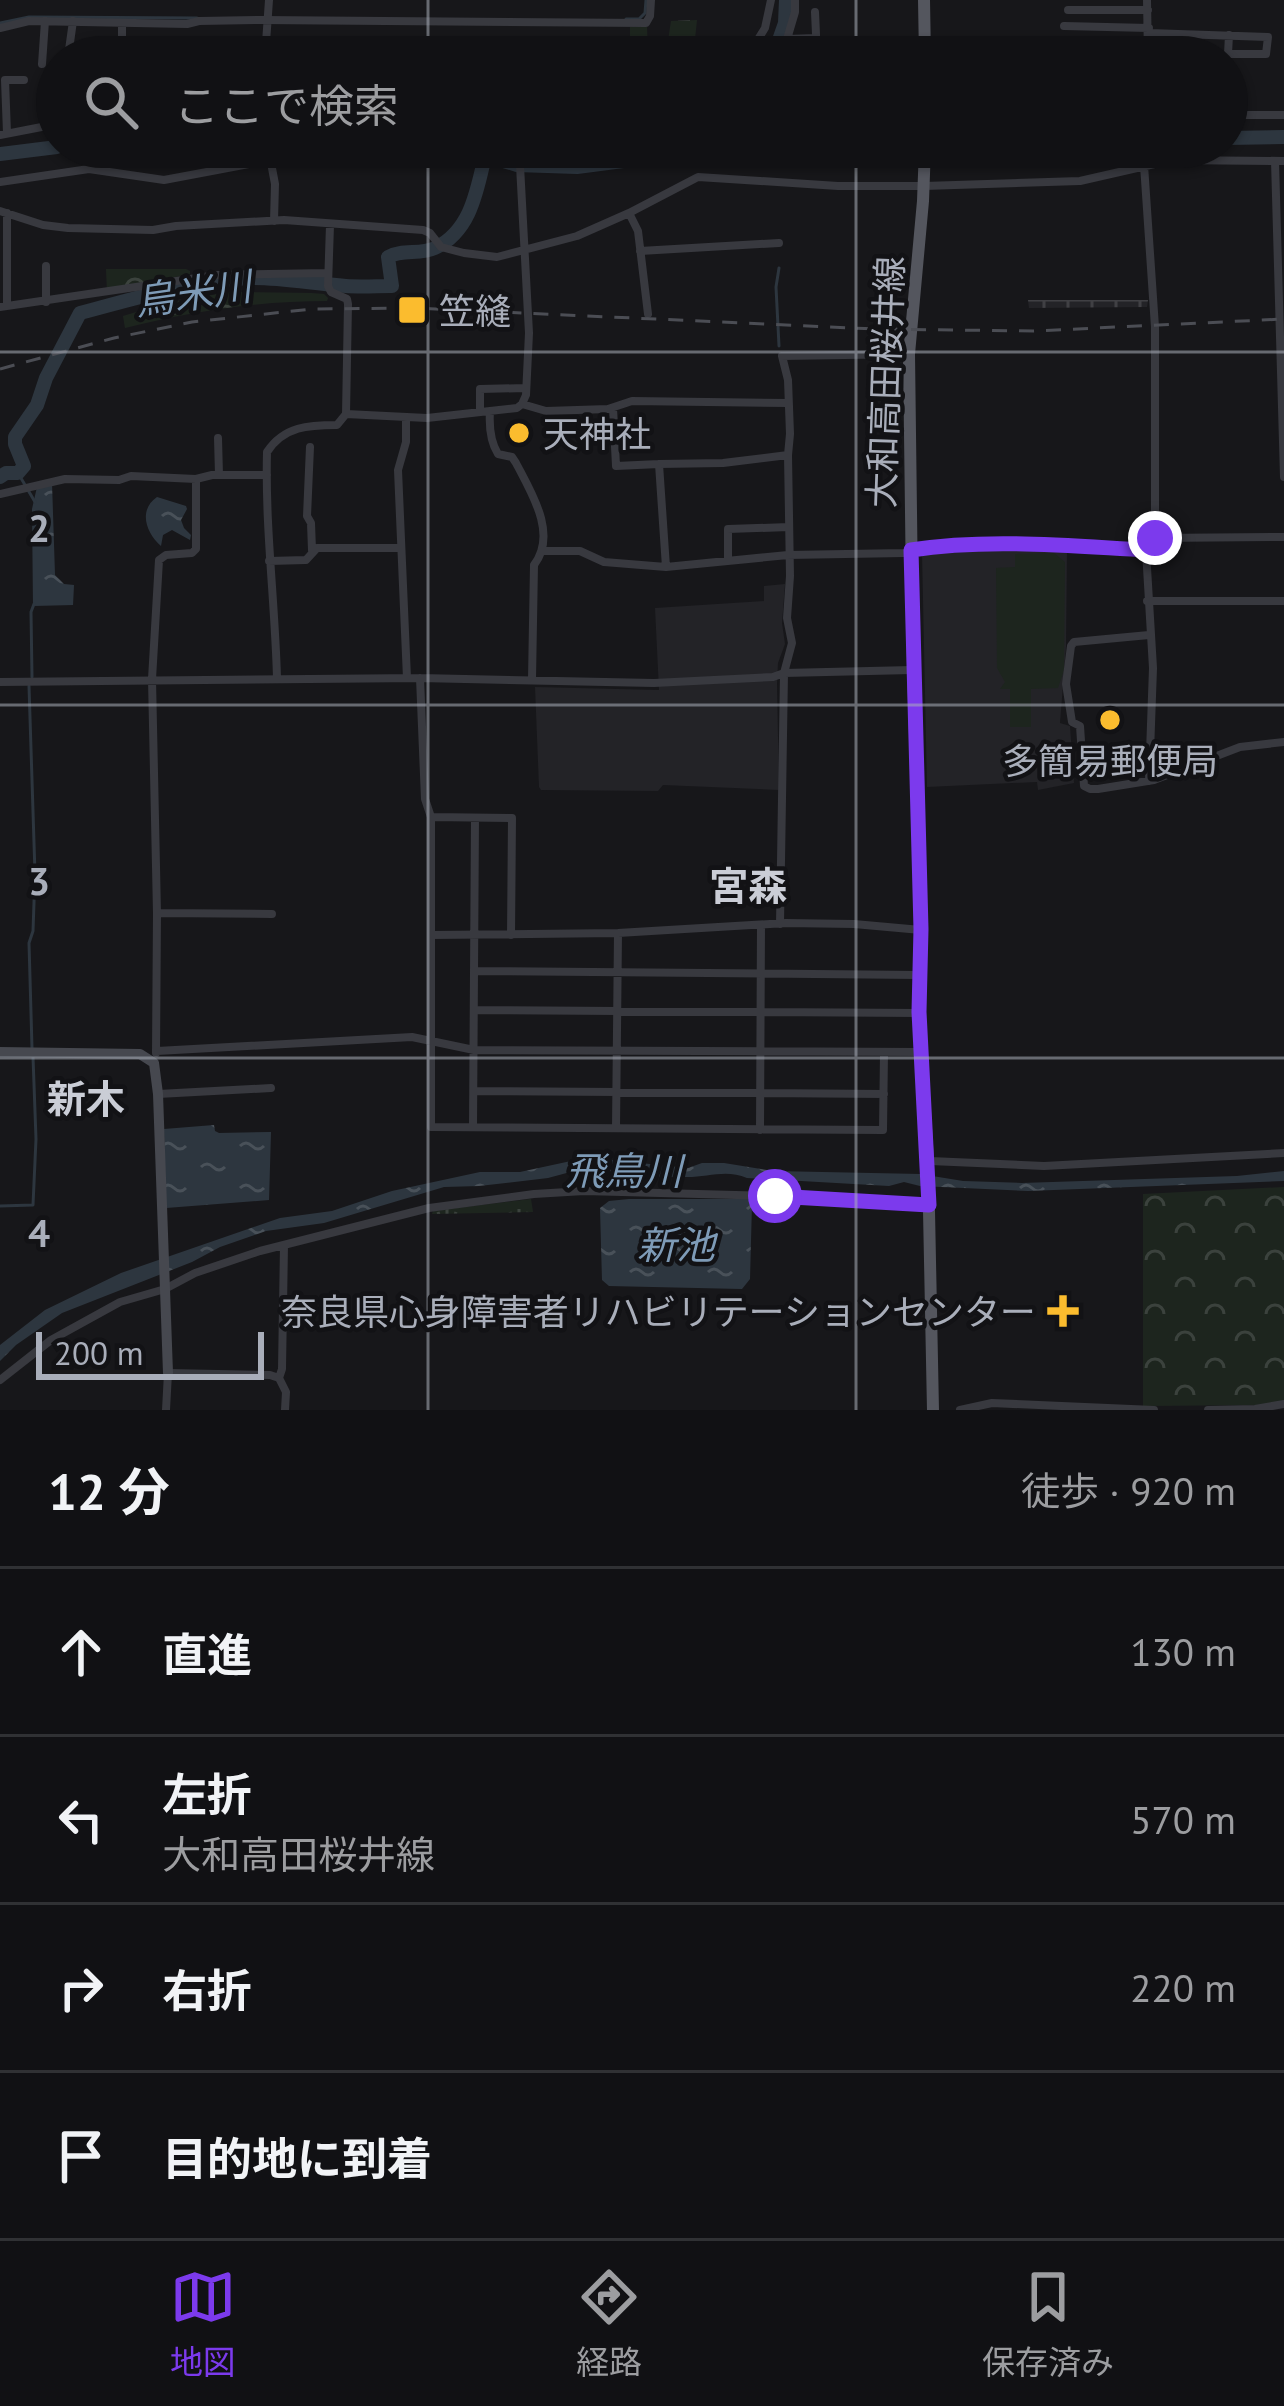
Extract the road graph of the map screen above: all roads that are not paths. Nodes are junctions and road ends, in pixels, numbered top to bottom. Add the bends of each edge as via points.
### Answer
1 (269, 0) edge
2 (651, 0) edge
3 (771, 0) edge
4 (795, 0) edge
5 (924, 0) edge
6 (1147, 5) edge
7 (1068, 10) dead end
8 (815, 12) dead end
9 (267, 19) junction
10 (45, 21) junction
11 (73, 22) junction
12 (122, 23) junction
13 (1064, 26) dead end
14 (0, 28) edge
15 (1149, 30) junction
16 (1228, 35) joint
17 (44, 36) edge
18 (71, 36) edge
19 (122, 36) edge
20 (266, 36) edge
21 (760, 36) edge
22 (788, 36) edge
23 (816, 36) edge
24 (925, 36) edge
25 (1149, 36) edge
26 (1248, 36) edge
27 (1248, 36) edge
28 (1248, 54) edge
29 (24, 80) dead end
30 (1248, 115) edge
31 (1284, 115) edge
32 (36, 128) edge
33 (3, 134) edge
34 (1248, 161) edge
35 (1280, 161) edge
36 (215, 168) edge
37 (272, 168) edge
38 (520, 168) edge
39 (924, 168) edge
40 (1132, 168) edge
41 (1144, 168) edge
42 (0, 182) edge
43 (924, 183) junction
44 (3, 212) edge
45 (629, 213) junction
46 (274, 221) junction
47 (330, 225) junction
48 (779, 243) dead end
49 (640, 251) junction
50 (524, 252) junction
51 (46, 266) dead end
52 (327, 273) junction
53 (46, 302) junction
54 (4, 306) edge
55 (648, 314) dead end
56 (909, 354) junction
57 (526, 388) junction
58 (788, 403) junction
59 (522, 404) junction
60 (613, 408) junction
61 (485, 411) junction
62 (346, 414) junction
63 (406, 418) junction
64 (1283, 419) edge
65 (218, 439) dead end
66 (310, 447) dead end
67 (788, 455) junction
68 (659, 464) junction
69 (219, 475) junction
70 (267, 475) junction
71 (1284, 477) edge
72 (196, 479) junction
73 (0, 494) edge
74 (789, 527) junction
75 (1284, 537) edge
76 (1155, 538) junction
77 (400, 548) junction
78 (911, 550) junction
79 (1146, 550) junction
80 (543, 551) junction
81 (312, 552) junction
82 (788, 555) junction
83 (728, 560) junction
84 (269, 561) junction
85 (666, 567) junction
86 (1147, 601) junction
87 (1284, 601) edge
88 (1149, 635) junction
89 (913, 670) junction
90 (784, 673) junction
91 (277, 677) junction
92 (407, 678) junction
93 (420, 678) junction
94 (152, 679) junction
95 (532, 679) junction
96 (0, 682) edge
97 (1284, 742) edge
98 (1149, 781) junction
99 (431, 817) junction
100 (476, 818) junction
101 (157, 913) junction
102 (272, 914) dead end
103 (781, 924) junction
104 (761, 926) junction
105 (921, 929) junction
106 (618, 933) junction
107 (431, 935) junction
108 (475, 935) junction
109 (511, 935) junction
110 (475, 971) junction
111 (618, 973) junction
112 (761, 974) junction
113 (921, 975) junction
114 (474, 1010) junction
115 (617, 1011) junction
116 (760, 1012) junction
117 (919, 1012) junction
118 (431, 1041) junction
119 (474, 1050) junction
120 (617, 1051) junction
121 (0, 1052) edge
122 (760, 1052) junction
123 (920, 1052) junction
124 (884, 1053) junction
125 (154, 1055) junction
126 (271, 1088) dead end
127 (473, 1091) junction
128 (617, 1092) junction
129 (760, 1093) junction
130 (158, 1094) junction
131 (884, 1094) junction
132 (473, 1127) junction
133 (616, 1128) junction
134 (760, 1130) junction
135 (1284, 1153) edge
136 (928, 1163) junction
137 (929, 1203) junction
138 (284, 1245) junction
139 (165, 1287) junction
140 (168, 1373) junction
141 (279, 1378) junction
142 (0, 1380) edge
143 (1284, 1404) edge
144 (166, 1410) edge
145 (285, 1410) edge
146 (933, 1410) edge
147 (960, 1410) edge
148 (1154, 1410) edge
149 (1208, 1410) edge

1 - 9 street
2 - 9 street via 646,22
3 - 21 street
4 - 22 street
5 - 24 main road
6 - 7 street
6 - 15 street
8 - 23 street
9 - 12 street
9 - 20 street
10 - 11 street
10 - 14 street
10 - 17 street
11 - 12 street
11 - 18 street
12 - 19 street
13 - 15 street
15 - 16 street
15 - 25 street
16 - 26 street
27 - 28 street via 1268,37 1266,54
29 - 33 street via 5,80
30 - 31 street
32 - 33 street
34 - 35 street
35 - 64 street
36 - 42 street via 164,180 88,169
37 - 46 street
38 - 50 street
39 - 43 main road, 大和高田桜井線
40 - 43 street via 1080,181
41 - 76 street via 1155,327
43 - 45 street via 698,177
43 - 56 main road, 大和高田桜井線
44 - 46 street via 68,228
44 - 54 street
45 - 49 street
45 - 50 street
46 - 47 street
47 - 50 street via 423,230 441,247 464,253
47 - 52 street
48 - 49 street
49 - 55 street
50 - 57 street
51 - 53 street
52 - 53 street via 218,275
52 - 62 street via 331,292 348,304
53 - 54 street
56 - 58 street via 782,356
56 - 78 main road, 大和高田桜井線
57 - 59 street
57 - 61 street via 480,388
58 - 60 street via 632,400
58 - 67 street
59 - 60 street
59 - 61 street
60 - 68 street via 616,466
61 - 63 street
61 - 80 street via 494,448 517,463 539,511
62 - 63 street
62 - 70 street via 337,425 302,426 274,442
63 - 77 street
64 - 71 street
65 - 69 street
66 - 81 street
67 - 68 street
67 - 74 street
68 - 85 street
69 - 70 street
69 - 72 street
70 - 84 street
72 - 73 street via 65,479
72 - 94 street via 196,549 159,560
74 - 82 street
74 - 83 street via 728,529
75 - 76 street
76 - 79 street
77 - 81 street
77 - 92 street
78 - 79 street
78 - 82 street
78 - 89 main road, 大和高田桜井線
79 - 86 street
80 - 85 street
80 - 95 street via 534,565
81 - 84 street via 306,560
82 - 83 street
82 - 90 street via 792,644
83 - 85 street
84 - 91 street
86 - 87 street
86 - 88 street
88 - 98 street
88 - 98 street via 1074,642 1066,684 1072,722 1080,726 1084,786
89 - 90 street
89 - 105 main road, 大和高田桜井線
90 - 95 street via 654,683
90 - 103 street
91 - 92 street
91 - 94 street
92 - 93 street
93 - 95 street
93 - 99 street
94 - 96 street
94 - 101 street
97 - 98 street via 1240,747
99 - 100 street
99 - 107 street
100 - 108 street
100 - 109 street via 512,818
101 - 102 street
101 - 125 street
103 - 104 street
103 - 105 street
104 - 106 street
104 - 112 street
105 - 113 main road, 大和高田桜井線
106 - 109 street
106 - 111 street
107 - 108 street
107 - 118 street
108 - 109 street
108 - 110 street
110 - 111 street
110 - 114 street
111 - 112 street
111 - 115 street
112 - 113 street
112 - 116 street
113 - 117 main road, 大和高田桜井線
114 - 115 street
114 - 119 street
115 - 116 street
115 - 120 street
116 - 117 street
116 - 122 street
117 - 123 main road, 大和高田桜井線
118 - 119 street
118 - 125 street
118 - 132 street via 431,1127
119 - 120 street
119 - 127 street
120 - 122 street
120 - 128 street
121 - 125 street
122 - 124 street
122 - 129 street
123 - 124 street
123 - 136 main road, 大和高田桜井線
124 - 131 street
125 - 130 street
126 - 130 street
127 - 128 street
127 - 132 street
128 - 129 street
128 - 133 street
129 - 131 street
129 - 134 street
130 - 139 street
131 - 134 street via 884,1130
132 - 133 street
133 - 134 street
135 - 136 street via 1044,1166
136 - 137 main road, 大和高田桜井線
137 - 138 street via 534,1194 429,1208
137 - 146 main road, 大和高田桜井線
138 - 139 street
138 - 141 street
139 - 140 street
139 - 142 street via 99,1312
140 - 141 street
140 - 144 street
141 - 145 street
143 - 149 street
147 - 148 street via 992,1403

